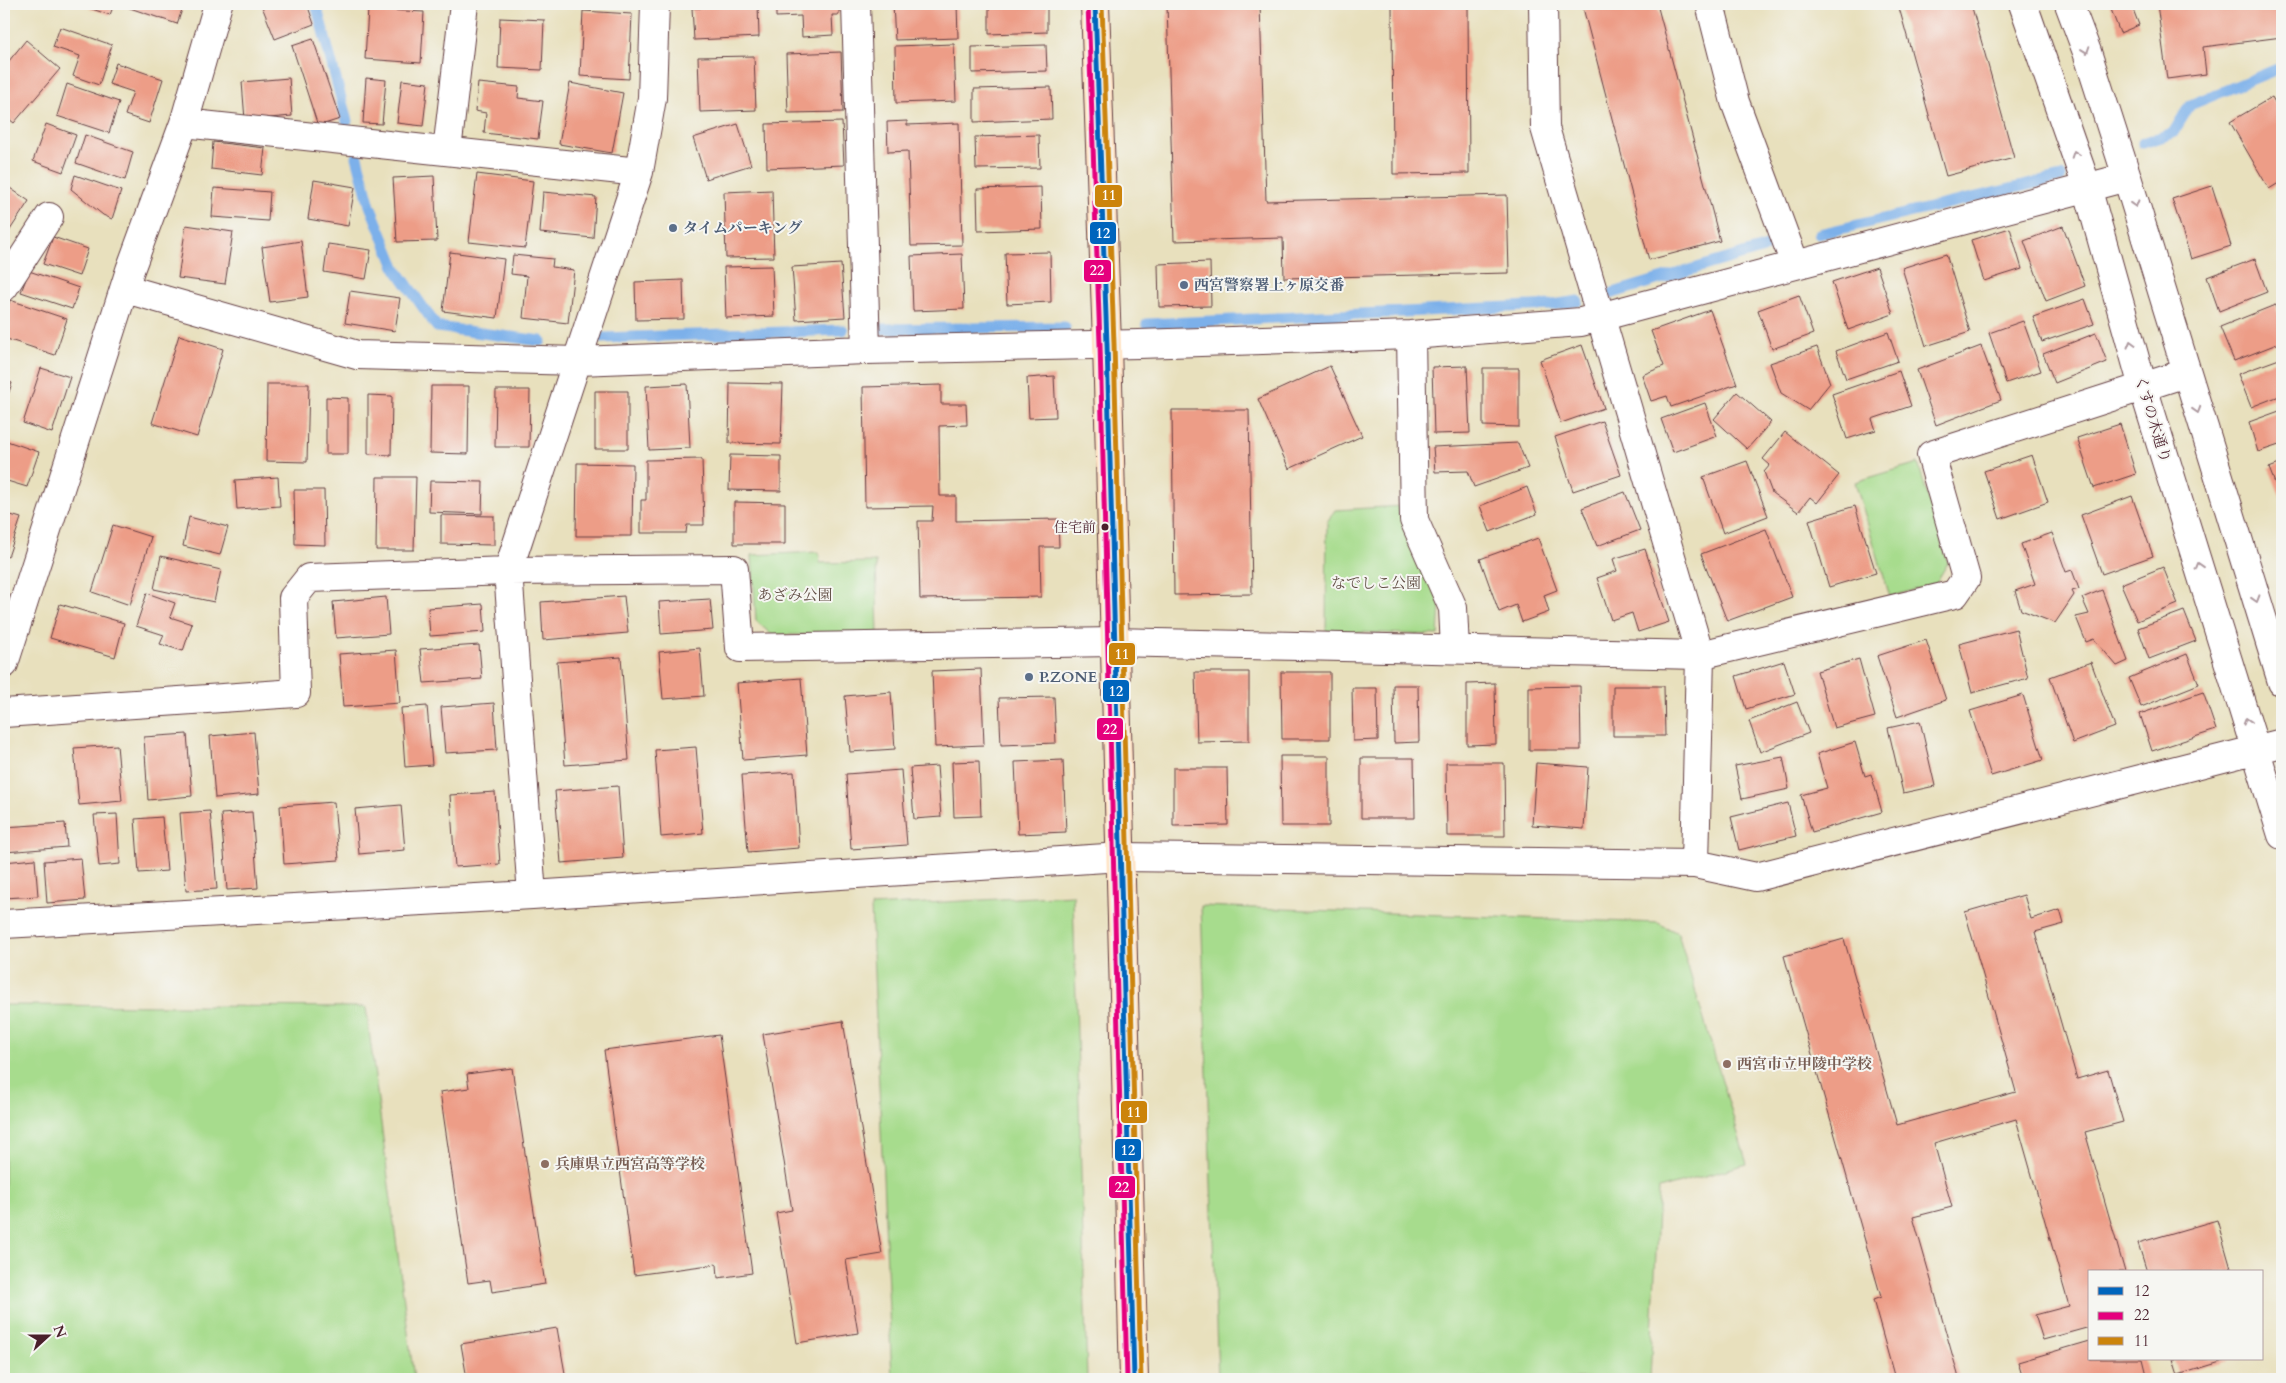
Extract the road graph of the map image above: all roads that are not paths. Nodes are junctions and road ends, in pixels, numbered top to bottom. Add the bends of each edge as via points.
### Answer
1 (218, 4) edge
2 (464, 4) edge
3 (655, 4) edge
4 (856, 4) edge
5 (1095, 4) edge
6 (1543, 4) edge
7 (1710, 4) edge
8 (2023, 4) edge
9 (2069, 4) edge
10 (184, 123) junction
11 (446, 151) junction
12 (639, 172) junction
13 (2127, 177) junction
14 (2087, 188) junction
15 (49, 217) dead end
16 (1795, 264) junction
17 (4, 287) edge
18 (126, 288) junction
19 (1600, 316) junction
20 (1411, 335) junction
21 (1107, 344) junction
22 (866, 350) junction
23 (578, 361) junction
24 (2186, 373) junction
25 (2143, 387) junction
26 (508, 571) junction
27 (1113, 642) junction
28 (1455, 649) junction
29 (1700, 655) junction
30 (4, 664) edge
31 (2282, 682) edge
32 (4, 713) edge
33 (2282, 744) edge
34 (2256, 750) junction
35 (2282, 835) edge
36 (1121, 857) junction
37 (1695, 864) junction
38 (532, 895) junction
39 (4, 924) edge
40 (1134, 1379) edge

1 - 10 street
2 - 11 street
3 - 12 street via 652,98
4 - 22 street
5 - 21 street
6 - 19 street via 1545,128
7 - 16 street via 1735,102
14 -> 8 street, くすの木通り
9 -> 13 street
10 - 11 street
10 - 18 street
11 - 12 street
12 - 23 street
13 - 14 street
13 -> 24 street
14 - 16 street
25 -> 14 street, くすの木通り
15 - 17 street
16 - 19 street
18 - 23 street via 357,355
18 - 30 street
19 - 20 street via 1580,322
19 - 29 street
20 - 21 street
20 - 28 street via 1414,520 1452,608
21 - 22 street
21 - 27 street
22 - 23 street
23 - 26 street
24 - 25 street
24 -> 31 street
25 - 29 street via 1931,455 1966,578 1955,594
34 -> 25 street, くすの木通り
26 - 27 street via 734,569 740,648
26 - 32 street via 309,578 293,598 296,693
26 - 38 street
27 - 28 street
27 - 36 street
28 - 29 street
29 - 37 street
33 - 34 street
34 - 35 street, くすの木通り
34 - 37 street via 1756,877
36 - 37 street
36 - 38 street
36 - 40 street
38 - 39 street

